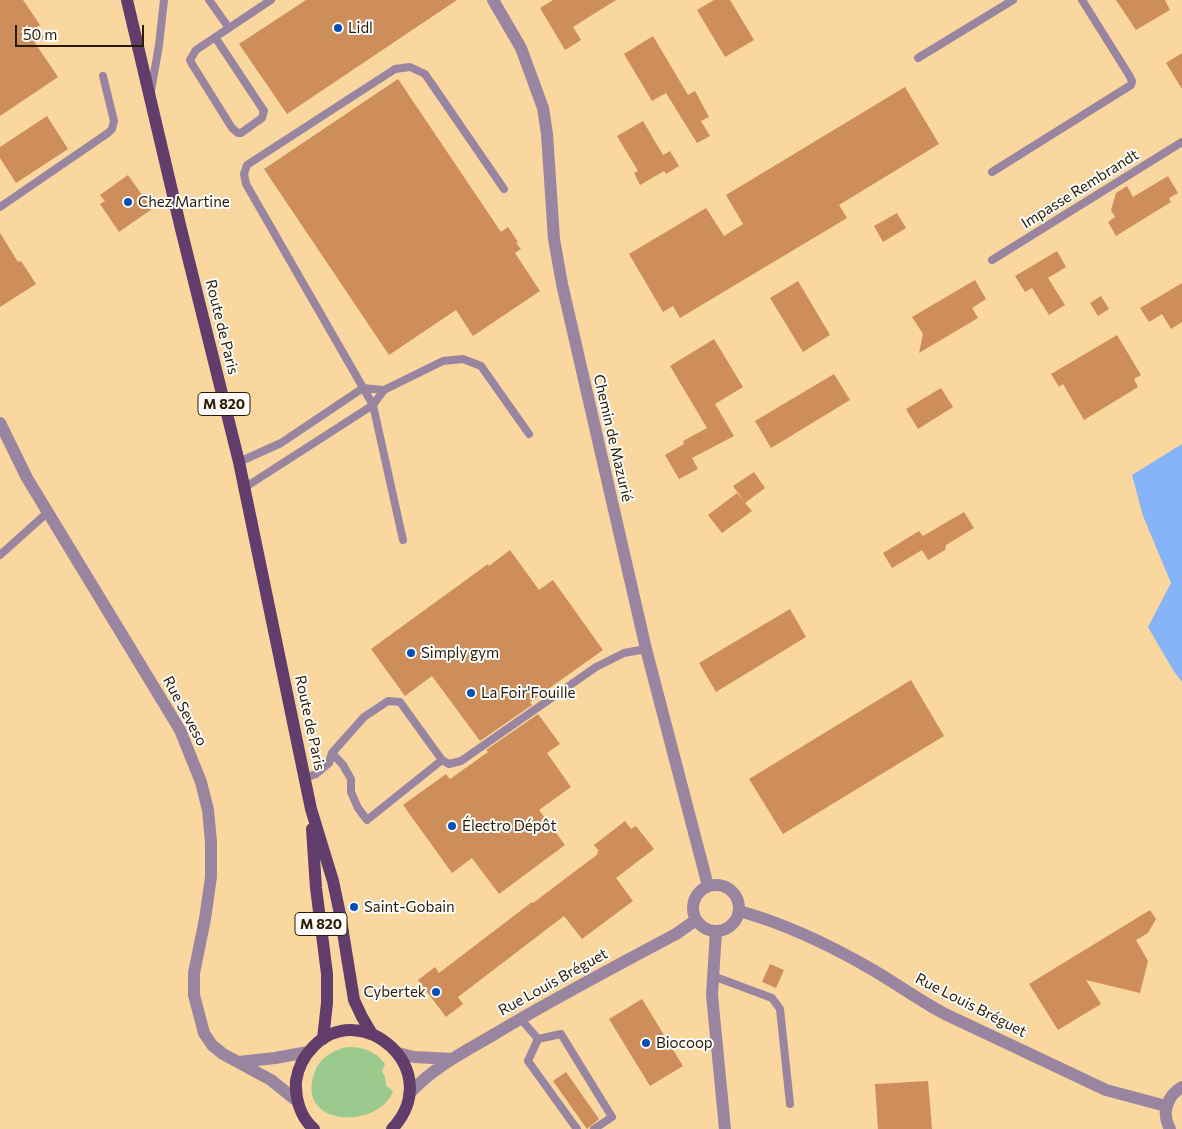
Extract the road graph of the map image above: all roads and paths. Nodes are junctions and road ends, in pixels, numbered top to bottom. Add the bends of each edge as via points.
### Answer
1 (127, 0) edge
2 (164, 0) edge
3 (208, 0) edge
4 (493, 0) edge
5 (1013, 0) edge
6 (1082, 0) edge
7 (267, 1) edge
8 (228, 28) junction
9 (215, 37) junction
10 (918, 58) dead end
11 (103, 76) dead end
12 (150, 95) junction
13 (1182, 142) edge
14 (992, 172) dead end
15 (504, 189) dead end
16 (0, 208) edge
17 (992, 260) dead end
18 (363, 388) junction
19 (384, 390) junction
20 (373, 405) junction
21 (0, 423) edge
22 (530, 434) dead end
23 (239, 462) junction
24 (244, 488) junction
25 (48, 512) junction
26 (403, 540) dead end
27 (0, 555) edge
28 (646, 649) junction
29 (332, 753) junction
30 (442, 760) junction
31 (304, 778) junction
32 (311, 809) junction
33 (708, 886) junction
34 (739, 911) junction
35 (696, 920) junction
36 (716, 931) junction
37 (713, 976) junction
38 (520, 1018) junction
39 (372, 1034) junction
40 (323, 1039) junction
41 (538, 1039) junction
42 (308, 1052) junction
43 (398, 1053) junction
44 (452, 1059) junction
45 (239, 1062) junction
46 (1182, 1087) edge
47 (409, 1094) junction
48 (297, 1101) junction
49 (790, 1104) dead end
50 (1166, 1106) junction
51 (314, 1129) edge
52 (392, 1129) edge
53 (577, 1129) edge
54 (594, 1129) edge
55 (726, 1129) edge
56 (1170, 1129) edge

1 - 12 main road, Route de Paris / M 820
2 - 12 lane
3 - 8 lane
4 - 28 street, Chemin de Mazurié via 521,48 543,108 554,239 562,284
5 - 10 lane
6 - 14 lane via 1129,74 1130,85
7 - 8 lane
8 - 9 lane
9 - 9 lane via 196,50 190,60 232,128 241,133 262,118 264,111
11 - 16 lane via 114,121 112,129
12 - 23 main road, Route de Paris / M 820
13 - 17 lane, Impasse Rembrandt
15 - 18 lane via 425,74 410,67 395,68 247,165 244,174 246,184
18 - 19 lane
18 - 20 lane
18 - 23 lane via 282,443
19 - 20 lane
19 - 22 lane via 443,361 463,359 482,366
20 - 24 lane
20 - 26 lane
21 - 25 street, Rue Seveso
23 - 24 main road, Route de Paris / M 820
24 - 31 main road, Route de Paris / M 820
25 - 27 lane
25 - 45 street, Rue Seveso via 180,730 192,758 208,810 211,842 211,877 194,973 194,995 204,1033 212,1045
28 - 30 lane via 624,653 596,667 461,761 449,764
28 - 33 street, Chemin de Mazurié
29 - 30 lane via 364,717 388,701 400,702
29 - 30 lane via 351,778 358,808 367,820
29 - 31 lane via 329,763 316,774
31 - 32 main road, Route de Paris / M 820
32 - 39 main road, Route de Paris / M 820 via 333,881 354,1000
32 - 40 main road, Route de Paris / M 820 via 316,888 327,974
33 - 34 street via 716,884 730,890 736,896
33 - 35 street via 694,900 692,907
34 - 36 street via 731,925
34 - 50 street, Rue Louis Bréguet via 810,936 945,1014 1106,1090
35 - 36 street via 708,930
35 - 38 street, Rue Louis Bréguet via 676,934
36 - 37 street
37 - 49 lane via 772,998 780,1010
37 - 55 street via 712,995
38 - 41 lane
38 - 44 street, Rue Louis Bréguet
39 - 40 main road via 347,1031
39 - 43 main road via 382,1038
40 - 42 main road
41 - 53 lane via 528,1061
41 - 54 lane via 561,1034 612,1116
42 - 45 street
42 - 48 main road via 297,1075
43 - 44 street
43 - 47 main road via 408,1072
44 - 47 street, Rue Louis Bréguet via 421,1081
45 - 48 street, Rue Seveso via 271,1080
46 - 50 street via 1173,1093
47 - 52 main road via 403,1114
48 - 51 main road via 302,1115
50 - 56 street

